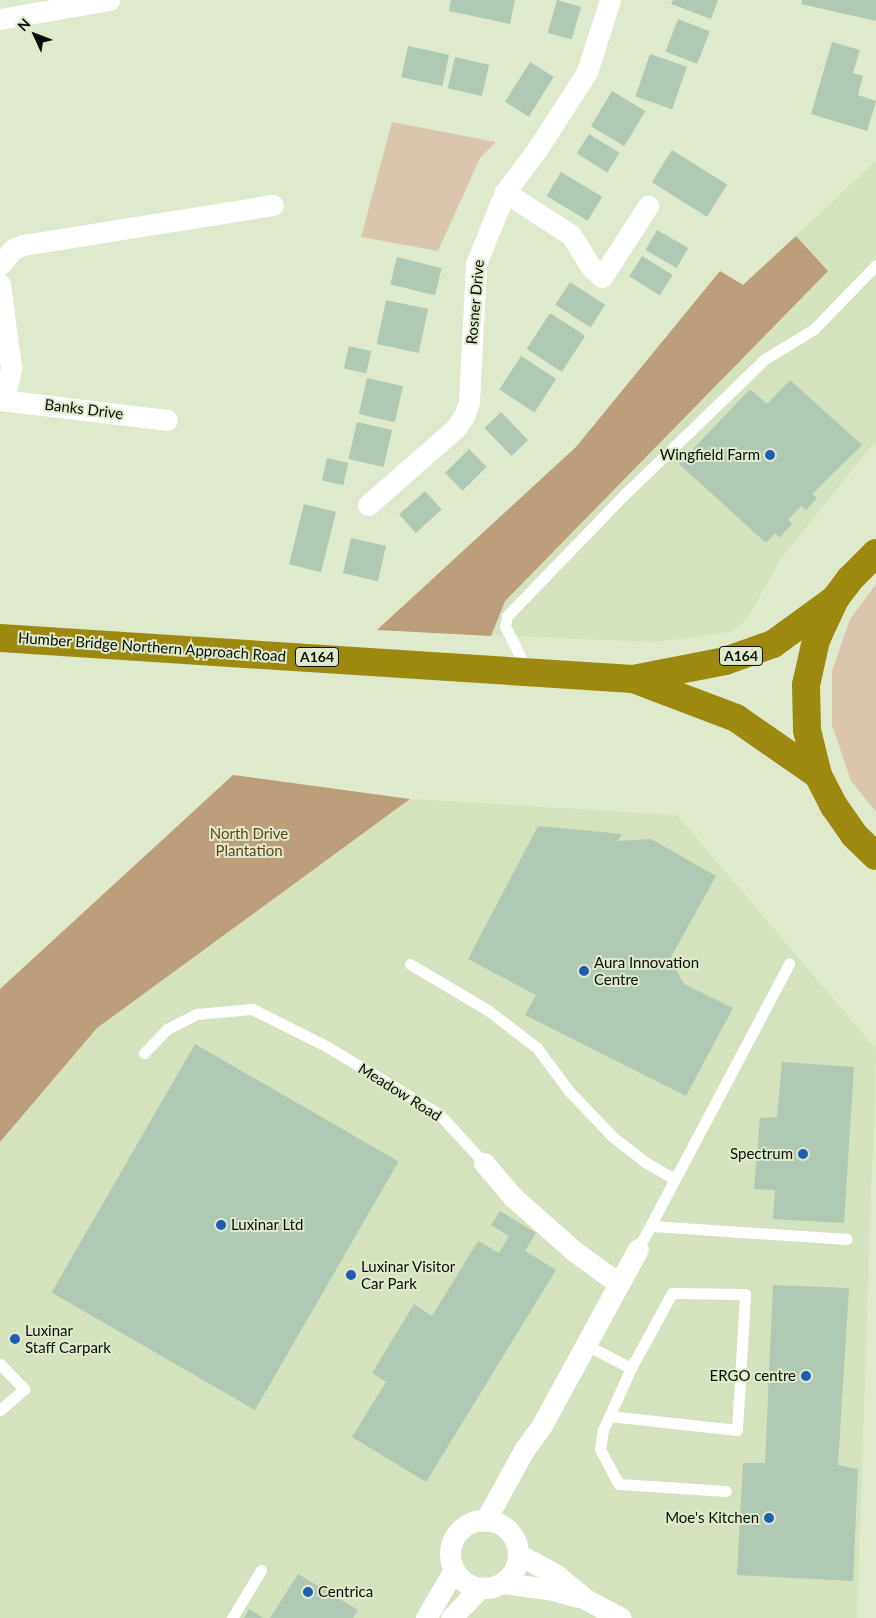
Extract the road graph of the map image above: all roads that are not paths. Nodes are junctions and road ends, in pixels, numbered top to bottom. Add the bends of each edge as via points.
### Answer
1 (109, 0) edge
2 (610, 0) edge
3 (0, 19) edge
4 (505, 192) junction
5 (272, 205) dead end
6 (648, 206) dead end
7 (3, 254) edge
8 (876, 265) edge
9 (0, 284) edge
10 (2, 400) edge
11 (167, 420) dead end
12 (368, 505) dead end
13 (876, 553) edge
14 (835, 599) junction
15 (0, 638) edge
16 (527, 670) junction
17 (633, 679) junction
18 (818, 775) junction
19 (876, 856) edge
20 (410, 964) dead end
21 (788, 964) dead end
22 (144, 1053) dead end
23 (484, 1163) joint
24 (674, 1178) junction
25 (652, 1226) junction
26 (847, 1239) dead end
27 (638, 1249) joint
28 (618, 1283) junction
29 (586, 1344) junction
30 (0, 1364) edge
31 (631, 1368) junction
32 (0, 1410) edge
33 (609, 1416) junction
34 (726, 1491) dead end
35 (494, 1523) junction
36 (518, 1554) junction
37 (261, 1570) dead end
38 (454, 1570) junction
39 (502, 1583) junction
40 (480, 1588) junction
41 (587, 1600) junction
42 (232, 1618) edge
43 (426, 1618) edge
44 (451, 1618) edge
45 (621, 1618) edge

1 - 3 street
2 - 4 street, Rosner Drive via 587,72
4 - 6 street via 571,235 592,268 602,277
4 - 12 street, Rosner Drive via 476,264 469,402 464,416 456,428
5 - 7 street via 23,245
8 - 16 lane via 814,329 765,358 624,494 507,616 506,626
9 - 10 street via 11,368
10 - 11 street, Banks Drive
13 - 14 highway via 850,578
14 - 17 highway, A164 via 773,644 725,661
14 - 18 highway via 816,640 806,685 807,730
15 - 16 highway, Humber Bridge Northern Approach Road / A164
16 - 17 highway, Humber Bridge Northern Approach Road / A164
17 - 18 highway, A164 via 736,718
18 - 19 highway via 854,835
20 - 24 lane via 489,1011 537,1048 569,1091 613,1137 645,1162
21 - 24 lane
22 - 23 lane, Meadow Road via 166,1029 197,1014 252,1009 326,1046 439,1114
23 - 28 street, Meadow Road via 513,1197 574,1251
24 - 25 lane
25 - 26 lane
25 - 27 lane
27 - 28 street
28 - 29 street
29 - 31 lane
29 - 35 street via 542,1425 524,1450
30 - 32 lane via 24,1389
31 - 33 lane
31 - 33 lane via 672,1292 745,1294 737,1430
33 - 34 lane via 600,1449 620,1484
35 - 36 street via 511,1534
35 - 38 street via 471,1523 454,1537 450,1548
36 - 39 street via 516,1566
36 - 41 street via 555,1574
37 - 42 lane
38 - 40 street via 469,1585
38 - 43 street
39 - 40 street
39 - 41 street via 550,1589
40 - 44 street
41 - 45 street

